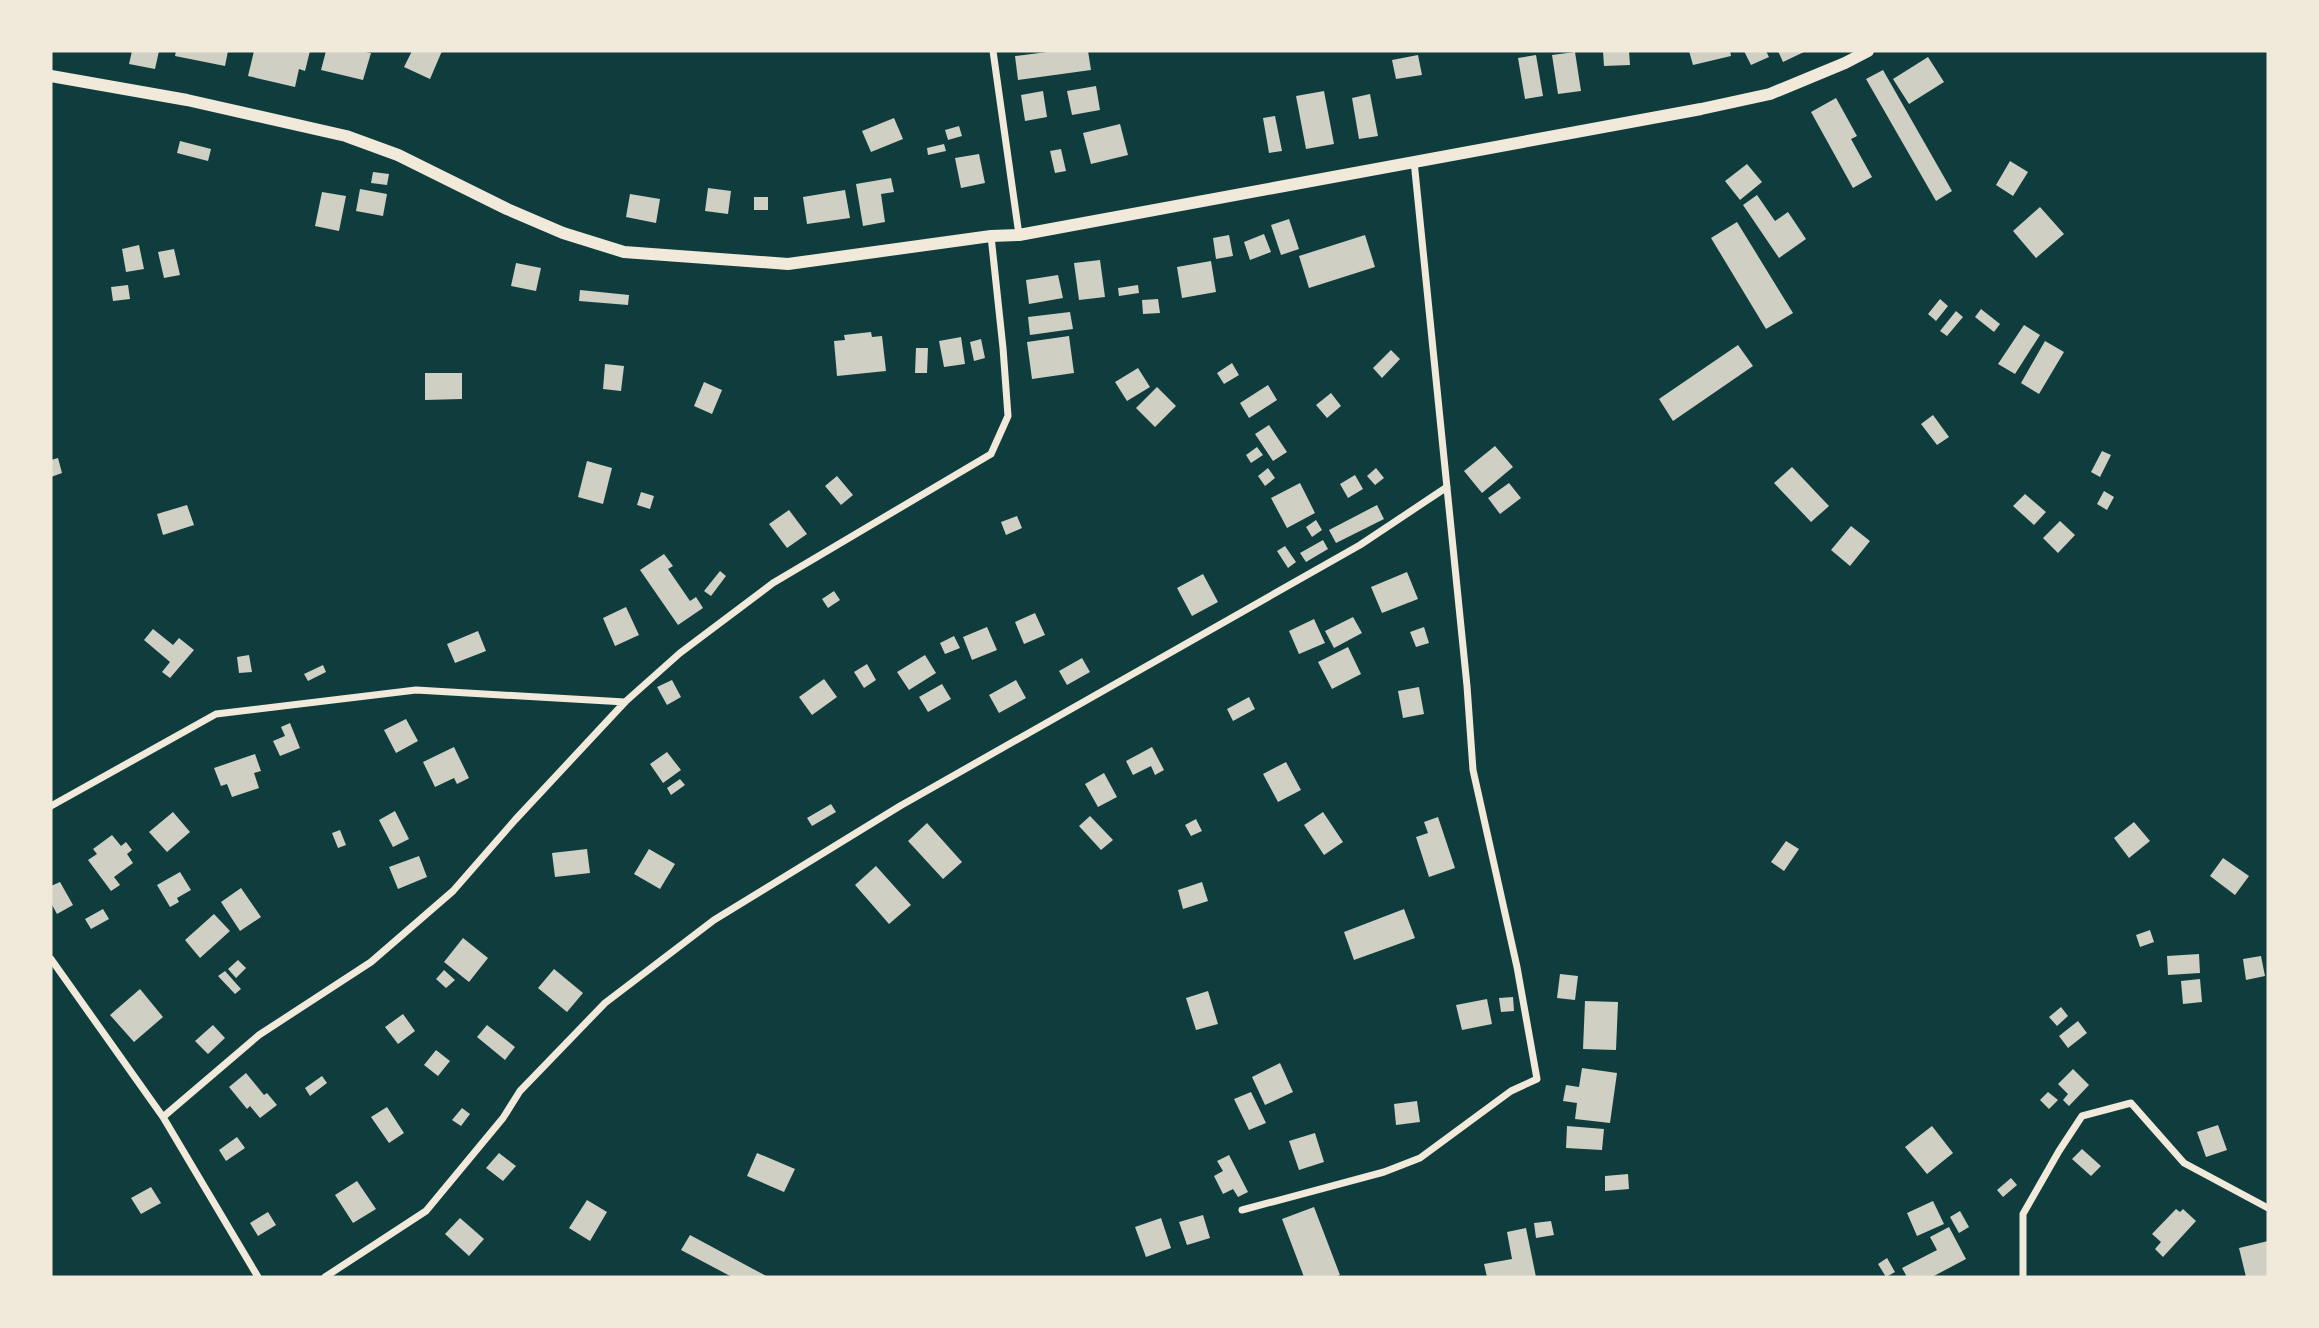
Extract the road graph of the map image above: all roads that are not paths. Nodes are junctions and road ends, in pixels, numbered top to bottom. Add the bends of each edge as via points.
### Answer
1 (993, 51) edge
2 (1868, 51) edge
3 (51, 76) edge
4 (1414, 161) junction
5 (1019, 235) junction
6 (991, 236) junction
7 (1447, 487) junction
8 (625, 702) junction
9 (51, 806) edge
10 (51, 959) edge
11 (163, 1117) junction
12 (2268, 1208) edge
13 (1242, 1210) dead end
14 (258, 1277) edge
15 (326, 1277) edge
16 (2024, 1277) edge

1 - 5 street
2 - 4 street via 1770,94
3 - 6 street via 187,100 346,136 398,155 563,233 624,252 788,264
4 - 5 street
4 - 7 street
5 - 6 street
6 - 8 street via 1008,416 991,454 774,583 680,653
7 - 13 street via 1473,770 1537,1079 1511,1091 1420,1157 1384,1172
7 - 15 street via 1360,545 900,806 715,920 605,1003 520,1091 426,1211
8 - 9 street via 416,690 216,714
8 - 11 street via 453,891 370,962 259,1035
10 - 11 street
11 - 14 street
12 - 16 street via 2184,1163 2131,1103 2082,1116 2023,1214

